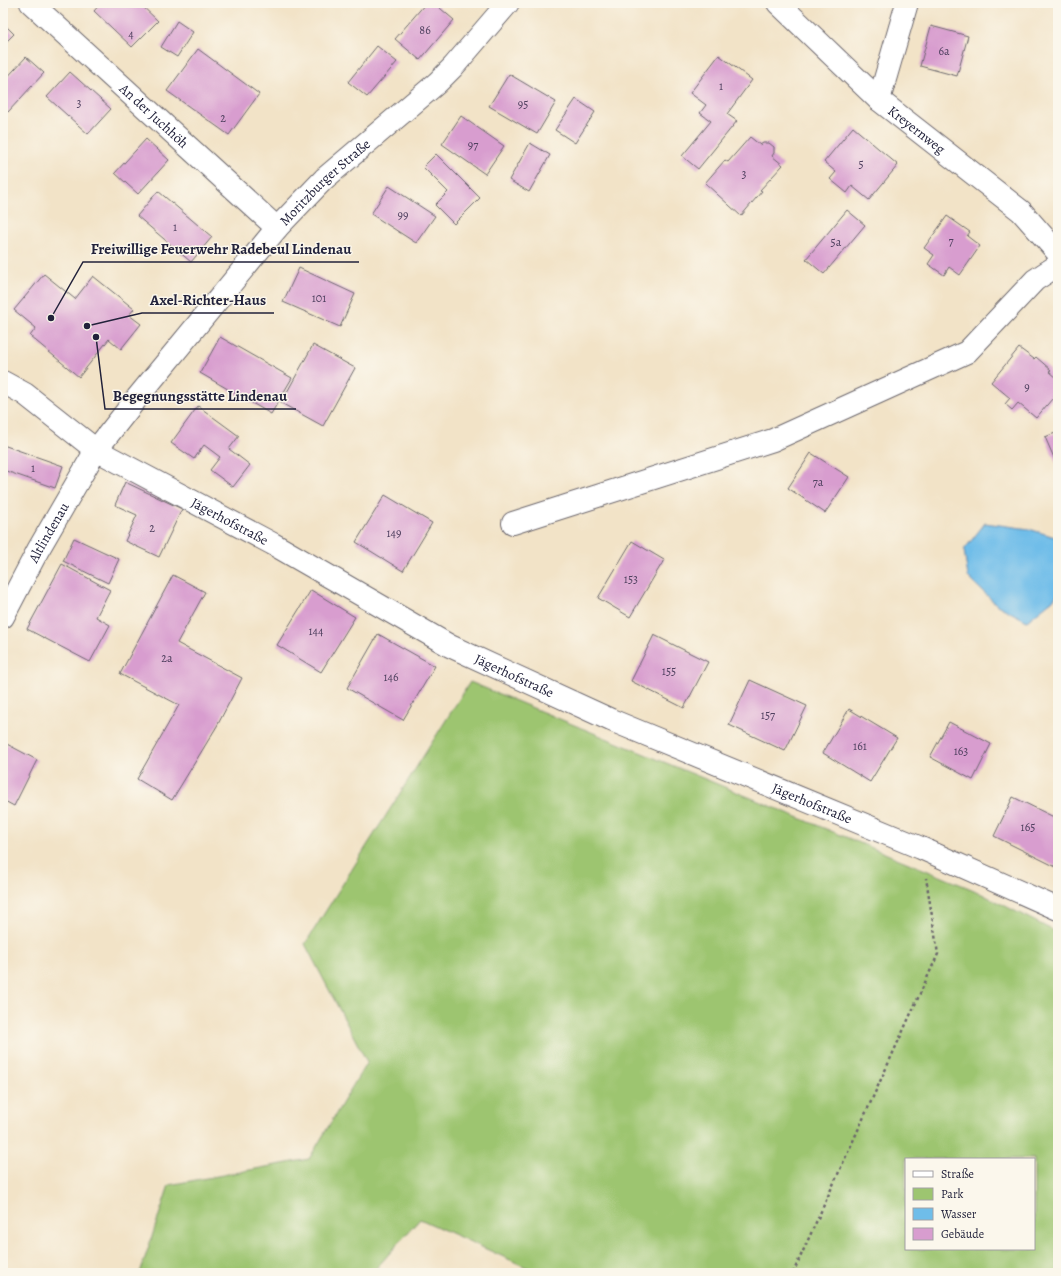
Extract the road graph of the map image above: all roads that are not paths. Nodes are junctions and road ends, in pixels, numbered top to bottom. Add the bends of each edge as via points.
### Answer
1 (31, 3) edge
2 (508, 3) edge
3 (778, 3) edge
4 (907, 3) edge
5 (880, 100) junction
6 (277, 228) junction
7 (1058, 253) edge
8 (1058, 265) edge
9 (3, 382) edge
10 (96, 450) junction
11 (513, 523) dead end
12 (3, 617) edge
13 (1058, 909) edge

1 - 6 street, An der Juchhöh
2 - 6 street, Moritzburger Straße via 437,83 324,179
3 - 5 street, Kreyernweg
4 - 5 street
5 - 7 street, Kreyernweg via 1021,211
6 - 10 street, Moritzburger Straße
8 - 11 street via 1035,280 967,352 773,440
9 - 10 street, Jägerhofstraße via 25,394
10 - 12 street, Altlindenau via 38,550
10 - 13 street, Jägerhofstraße via 273,544 450,646 612,720 921,848

